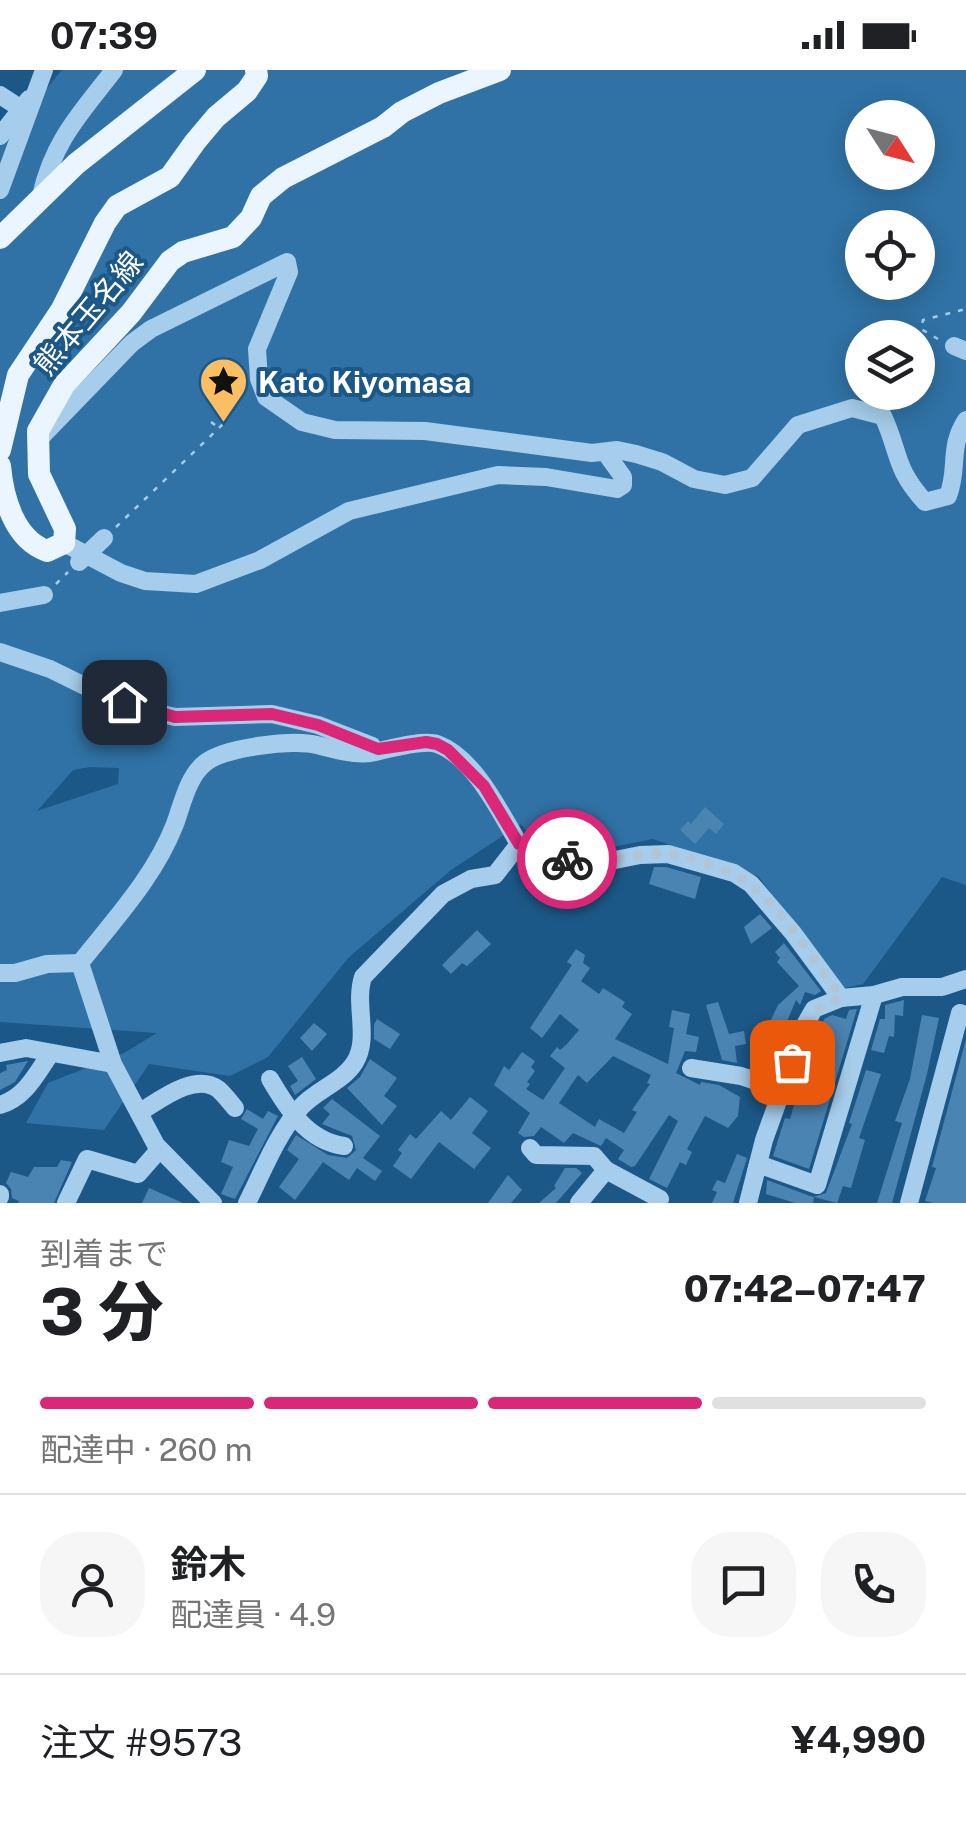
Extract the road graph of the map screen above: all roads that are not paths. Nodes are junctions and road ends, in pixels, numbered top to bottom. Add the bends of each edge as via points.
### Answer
1 (44, 70) edge
2 (114, 70) edge
3 (196, 70) edge
4 (256, 70) edge
5 (500, 70) edge
6 (0, 95) edge
7 (27, 103) junction
8 (0, 136) edge
9 (0, 190) edge
10 (41, 196) junction
11 (0, 238) edge
12 (966, 420) edge
13 (37, 440) junction
14 (0, 450) edge
15 (606, 452) junction
16 (0, 466) edge
17 (104, 538) road end
18 (64, 543) junction
19 (84, 558) junction
20 (44, 595) road end
21 (0, 603) edge
22 (0, 652) edge
23 (378, 749) junction
24 (519, 844) junction
25 (80, 963) junction
26 (0, 972) edge
27 (966, 979) edge
28 (874, 995) junction
29 (841, 998) junction
30 (966, 1015) edge
31 (0, 1052) edge
32 (51, 1053) junction
33 (114, 1064) junction
34 (691, 1068) dead end
35 (270, 1078) dead end
36 (782, 1090) junction
37 (0, 1106) edge
38 (235, 1108) dead end
39 (140, 1112) junction
40 (293, 1118) junction
41 (344, 1146) dead end
42 (530, 1148) dead end
43 (159, 1150) junction
44 (606, 1170) junction
45 (756, 1172) junction
46 (660, 1199) dead end
47 (66, 1203) edge
48 (214, 1203) edge
49 (247, 1203) edge
50 (579, 1203) edge
51 (748, 1203) edge
52 (761, 1203) edge
53 (909, 1203) edge

1 - 7 street
2 - 10 street via 63,136
3 - 10 main road
4 - 14 main road, 熊本玉名線 via 247,91 216,117 170,176 117,206 104,222 62,310 18,375
5 - 13 main road, 熊本玉名線 via 439,93 283,178 261,196 233,237 170,262 64,385
6 - 7 street
7 - 8 street
7 - 9 street
10 - 11 main road
12 - 15 street via 953,448 948,496 925,502 895,458 883,416 852,408 798,425 752,478 725,485 694,480 636,454
13 - 15 street via 151,329 287,262 289,272 257,349 259,379 266,396 302,422
13 - 18 main road via 39,474
15 - 19 street via 623,478 616,489 498,475 349,510 260,560 196,584 145,581
16 - 18 main road via 7,503 26,537 47,551
17 - 19 street
18 - 19 street
20 - 21 street
22 - 23 street via 160,713 272,714
23 - 24 street via 426,742 448,750 484,786
23 - 25 street via 276,745 204,764 156,864
24 - 29 street via 595,864 668,854 734,874 793,933
24 - 40 street via 495,875 443,894 363,977 356,1060
25 - 26 street
25 - 33 street
27 - 28 street
28 - 29 street
28 - 45 street via 817,1185
29 - 36 street via 814,1009
30 - 53 street via 960,1013
31 - 32 street
32 - 33 street
32 - 37 street via 23,1093
33 - 39 street
34 - 36 street
35 - 40 street
36 - 45 street
38 - 39 street via 215,1086 201,1083
39 - 43 street
40 - 41 street
40 - 49 street
42 - 44 street via 536,1155 594,1156
43 - 47 street via 138,1174 87,1158
43 - 48 street
44 - 46 street
44 - 50 street
45 - 51 street
51 - 52 street

